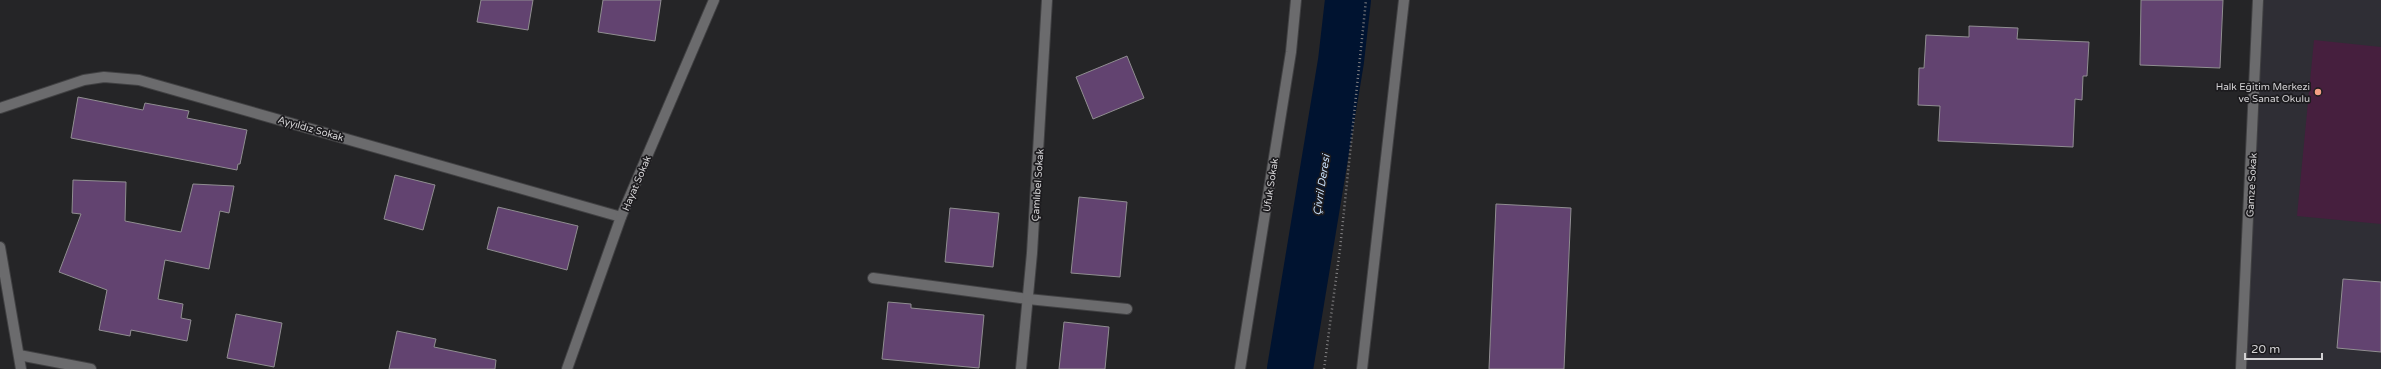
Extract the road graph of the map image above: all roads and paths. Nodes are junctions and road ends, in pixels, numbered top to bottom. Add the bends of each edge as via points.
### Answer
1 (714, 0) edge
2 (1047, 0) edge
3 (1296, 0) edge
4 (1366, 0) edge
5 (1404, 0) edge
6 (2258, 0) edge
7 (0, 108) edge
8 (621, 217) junction
9 (0, 247) edge
10 (873, 278) dead end
11 (1028, 299) junction
12 (1127, 309) dead end
13 (19, 355) junction
14 (21, 369) edge
15 (91, 369) edge
16 (567, 369) edge
17 (1021, 369) edge
18 (1240, 369) edge
19 (1324, 369) edge
20 (1362, 369) edge
21 (2241, 369) edge

1 - 8 street, Hayat Sokak
2 - 11 street, Çamlıbel Sokak
3 - 18 street, Ufuk Sokak via 1291,52
4 - 19 path via 1340,249
5 - 20 street
6 - 21 street, Gamze Sokak
7 - 8 street, Ayyıldız Sokak via 84,80 104,77 139,80
8 - 16 street, Hayat Sokak
9 - 13 street
10 - 11 street
11 - 12 street
11 - 17 street, Çamlıbel Sokak
13 - 14 street
13 - 15 street

